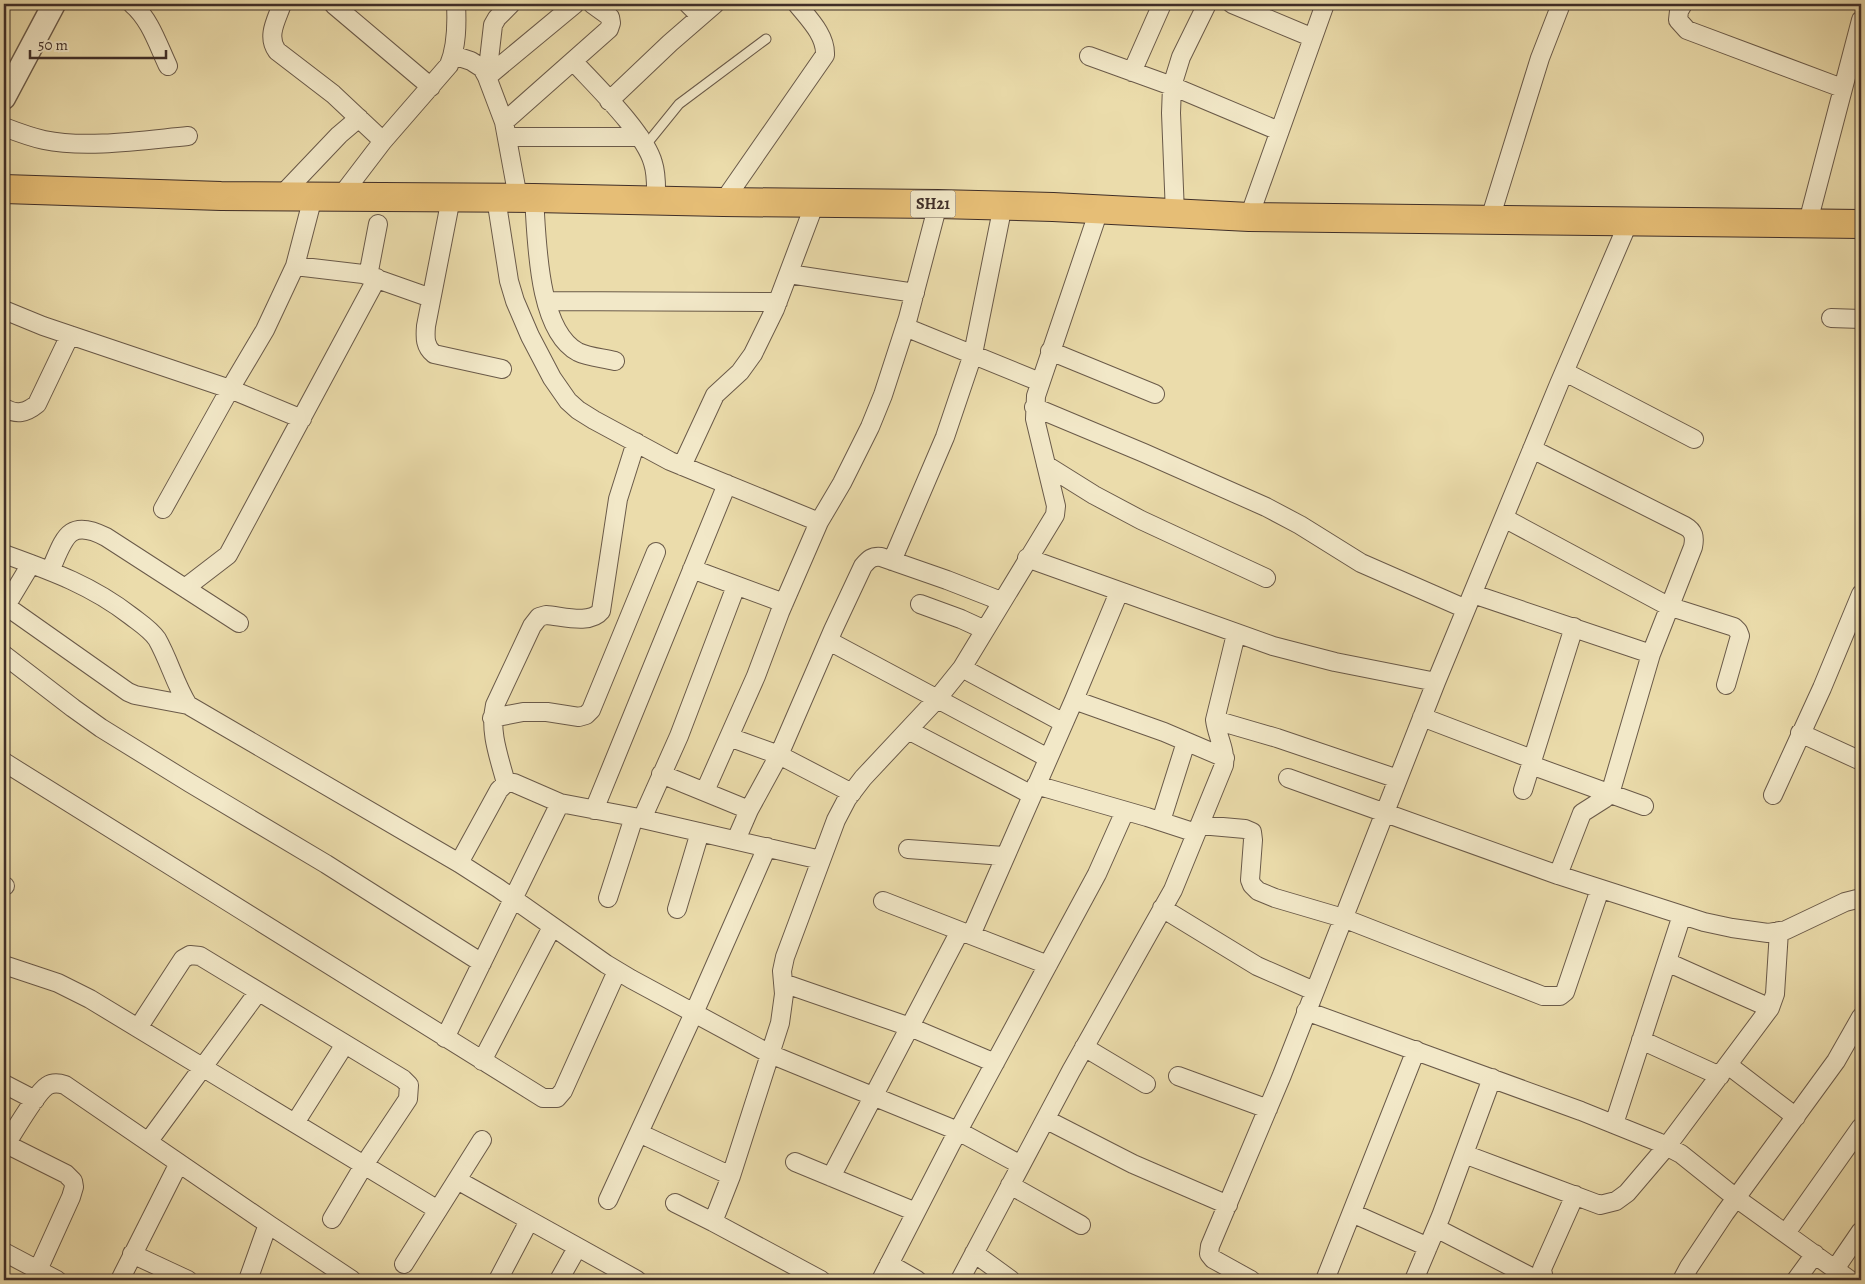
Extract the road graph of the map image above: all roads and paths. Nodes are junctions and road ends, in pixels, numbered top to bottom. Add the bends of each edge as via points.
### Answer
1 (54, 4) edge
2 (132, 4) edge
3 (282, 4) edge
4 (456, 4) edge
5 (511, 4) edge
6 (575, 4) edge
7 (592, 4) edge
8 (715, 4) edge
9 (796, 4) edge
10 (1162, 4) edge
11 (1207, 4) edge
12 (1232, 4) edge
13 (1325, 4) edge
14 (1562, 4) edge
15 (1683, 4) edge
16 (334, 5) edge
17 (694, 10) edge
18 (1861, 20) edge
19 (1311, 38) junction
20 (766, 39) dead end
21 (453, 55) junction
22 (1089, 56) dead end
23 (573, 61) junction
24 (1855, 65) edge
25 (168, 66) dead end
26 (1132, 72) junction
27 (487, 77) junction
28 (1172, 86) junction
29 (431, 87) junction
30 (1842, 88) junction
31 (4, 98) edge
32 (609, 101) junction
33 (359, 118) junction
34 (4, 127) edge
35 (506, 130) junction
36 (1279, 131) junction
37 (188, 136) dead end
38 (383, 141) junction
39 (642, 141) junction
40 (4, 189) edge
41 (341, 196) junction
42 (280, 197) junction
43 (313, 197) junction
44 (450, 198) junction
45 (516, 198) junction
46 (656, 201) junction
47 (723, 202) junction
48 (815, 203) junction
49 (938, 204) junction
50 (1003, 205) junction
51 (1099, 210) junction
52 (1175, 214) junction
53 (1249, 217) junction
54 (1490, 219) junction
55 (1629, 221) junction
56 (1808, 222) junction
57 (378, 224) dead end
58 (1861, 224) edge
59 (295, 266) junction
60 (789, 274) junction
61 (373, 277) junction
62 (914, 293) junction
63 (431, 298) junction
64 (546, 301) junction
65 (778, 302) junction
66 (4, 310) edge
67 (1832, 318) dead end
68 (1861, 319) edge
69 (905, 327) junction
70 (70, 335) junction
71 (1050, 351) junction
72 (973, 354) junction
73 (615, 361) dead end
74 (502, 369) dead end
75 (1564, 372) junction
76 (1040, 382) junction
77 (230, 389) junction
78 (1155, 394) dead end
79 (1034, 407) junction
80 (4, 408) edge
81 (302, 419) junction
82 (1694, 440) dead end
83 (636, 442) junction
84 (1532, 449) junction
85 (682, 466) junction
86 (1046, 466) junction
87 (727, 484) junction
88 (163, 509) dead end
89 (1504, 518) junction
90 (819, 522) junction
91 (656, 552) dead end
92 (4, 554) edge
93 (1027, 558) junction
94 (892, 561) junction
95 (31, 564) junction
96 (692, 569) junction
97 (50, 571) junction
98 (1266, 578) dead end
99 (736, 586) junction
100 (185, 588) junction
101 (1118, 592) junction
102 (1861, 594) edge
103 (1001, 601) junction
104 (1469, 602) junction
105 (784, 603) junction
106 (920, 604) dead end
107 (1668, 606) junction
108 (5, 607) edge
109 (1857, 615) edge
110 (239, 623) dead end
111 (1574, 627) junction
112 (985, 630) junction
113 (1236, 634) junction
114 (828, 641) junction
115 (1651, 654) junction
116 (4, 655) edge
117 (962, 668) junction
118 (1436, 682) junction
119 (1726, 685) dead end
120 (937, 699) junction
121 (1074, 700) junction
122 (188, 705) junction
123 (1422, 717) junction
124 (492, 718) junction
125 (1215, 720) junction
126 (1064, 723) junction
127 (908, 730) junction
128 (1800, 733) junction
129 (729, 736) junction
130 (1186, 742) junction
131 (779, 755) junction
132 (1048, 758) junction
133 (1225, 758) junction
134 (1861, 761) edge
135 (4, 762) edge
136 (1532, 762) junction
137 (662, 774) junction
138 (1288, 778) dead end
139 (1398, 778) junction
140 (506, 783) junction
141 (1034, 790) junction
142 (1523, 790) dead end
143 (706, 791) junction
144 (852, 793) junction
145 (1610, 794) junction
146 (1773, 795) dead end
147 (560, 803) junction
148 (1644, 806) dead end
149 (594, 810) junction
150 (749, 810) junction
151 (1125, 811) junction
152 (1384, 812) junction
153 (638, 818) junction
154 (1161, 821) junction
155 (1198, 829) junction
156 (700, 832) junction
157 (736, 840) junction
158 (767, 847) junction
159 (908, 849) dead end
160 (1004, 856) junction
161 (821, 860) junction
162 (459, 863) junction
163 (1558, 875) junction
164 (1600, 889) junction
165 (608, 898) dead end
166 (1861, 898) edge
167 (514, 899) junction
168 (883, 901) dead end
169 (1162, 908) junction
170 (677, 909) dead end
171 (1682, 915) junction
172 (1342, 918) junction
173 (552, 927) junction
174 (1779, 931) junction
175 (966, 933) junction
176 (1667, 962) junction
177 (482, 963) junction
178 (4, 965) edge
179 (1048, 965) junction
180 (617, 971) junction
181 (782, 983) junction
182 (1314, 991) junction
183 (258, 992) junction
184 (1770, 1008) junction
185 (1306, 1011) junction
186 (694, 1013) junction
187 (1861, 1017) edge
188 (910, 1027) junction
189 (138, 1028) junction
190 (446, 1038) junction
191 (1641, 1040) junction
192 (345, 1044) junction
193 (1084, 1048) junction
194 (1416, 1050) junction
195 (770, 1054) junction
196 (482, 1061) junction
197 (995, 1063) junction
198 (203, 1067) junction
199 (1724, 1070) junction
200 (1178, 1076) dead end
201 (1492, 1078) junction
202 (4, 1084) edge
203 (1146, 1084) dead end
204 (874, 1096) junction
205 (36, 1100) junction
206 (1268, 1109) junction
207 (1796, 1117) junction
208 (1047, 1120) junction
209 (295, 1123) junction
210 (1614, 1124) junction
211 (1861, 1127) edge
212 (958, 1130) junction
213 (639, 1132) junction
214 (482, 1140) dead end
215 (148, 1142) junction
216 (5, 1144) edge
217 (1667, 1146) junction
218 (1464, 1154) junction
219 (795, 1162) dead end
220 (179, 1163) junction
221 (364, 1165) junction
222 (1021, 1165) junction
223 (731, 1176) junction
224 (831, 1177) junction
225 (457, 1180) junction
226 (1010, 1185) junction
227 (1575, 1195) junction
228 (1736, 1198) junction
229 (608, 1200) dead end
230 (675, 1203) dead end
231 (1228, 1205) junction
232 (438, 1210) junction
233 (916, 1212) junction
234 (1352, 1213) junction
235 (332, 1219) dead end
236 (529, 1220) junction
237 (713, 1222) junction
238 (268, 1224) junction
239 (1081, 1225) dead end
240 (1436, 1228) junction
241 (1861, 1231) edge
242 (1786, 1234) junction
243 (1428, 1247) junction
244 (577, 1248) junction
245 (4, 1252) edge
246 (974, 1253) junction
247 (132, 1254) junction
248 (1815, 1254) junction
249 (404, 1264) dead end
250 (889, 1264) junction
251 (1835, 1269) junction
252 (38, 1270) junction
253 (628, 1278) edge
254 (57, 1280) edge
255 (120, 1280) edge
256 (188, 1280) edge
257 (248, 1280) edge
258 (352, 1280) edge
259 (498, 1280) edge
260 (559, 1280) edge
261 (821, 1280) edge
262 (881, 1280) edge
263 (917, 1280) edge
264 (960, 1280) edge
265 (1012, 1280) edge
266 (1251, 1280) edge
267 (1325, 1280) edge
268 (1414, 1280) edge
269 (1537, 1280) edge
270 (1544, 1280) edge
271 (1682, 1280) edge
272 (1796, 1280) edge
273 (1850, 1280) edge

1 - 31 street
2 - 25 street via 147,22
3 - 33 street via 272,31 273,45
4 - 21 street
5 - 27 street via 493,25
6 - 27 street
7 - 23 street via 610,17 609,30
8 - 17 street
9 - 47 street via 820,35 825,55
10 - 26 street
11 - 28 street via 1181,57
12 - 19 street
13 - 19 street
14 - 54 street via 1540,58
15 - 30 street via 1678,20 1687,30
16 - 29 street
17 - 32 street
18 - 24 street
19 - 36 street
20 - 39 lane via 679,104
21 - 27 street via 482,68
21 - 29 street
22 - 26 street
23 - 32 street
23 - 35 street
24 - 30 street
26 - 28 street
27 - 35 street
28 - 36 street
28 - 52 street
29 - 38 street
30 - 56 street
32 - 39 street
33 - 38 street
33 - 42 street
34 - 37 street via 58,142 134,142
35 - 39 street
35 - 45 street
36 - 53 street
38 - 41 street
39 - 46 street via 653,161
40 - 42 main road, SH21
41 - 43 main road, SH21
41 - 44 main road, SH21
42 - 43 main road, SH21
43 - 59 street
44 - 45 main road, SH21
44 - 63 street
45 - 46 main road, SH21
45 - 64 street
45 - 83 street via 509,281 530,336 562,394 578,410
46 - 47 main road, SH21
47 - 48 main road, SH21
48 - 49 main road, SH21
48 - 60 street
49 - 50 main road, SH21
49 - 62 street
50 - 51 main road, SH21
50 - 72 street
51 - 52 main road, SH21
51 - 71 street
52 - 53 main road, SH21
53 - 54 main road, SH21
54 - 55 main road, SH21
55 - 56 main road, SH21
55 - 75 street
56 - 58 main road, SH21
57 - 61 street
59 - 61 street
59 - 77 street via 265,330
60 - 62 street
60 - 65 street
61 - 63 street
61 - 81 street
62 - 69 street
63 - 74 street via 425,337 428,349 434,354
64 - 65 street
64 - 73 street via 560,334 570,347
65 - 85 street via 747,363 715,395
66 - 70 street
67 - 68 street
69 - 72 street
69 - 90 street via 870,427
70 - 77 street
70 - 80 street via 37,404 20,414
71 - 76 street
71 - 78 street
72 - 76 street
72 - 94 street via 944,437
75 - 82 street
75 - 84 street
76 - 79 street
77 - 81 street
77 - 88 street
79 - 86 street
79 - 104 street via 1266,507 1361,563
81 - 100 street via 228,555
83 - 85 street
83 - 124 street via 618,498 601,611 589,619 539,617 495,705
84 - 89 street
84 - 107 street via 1691,530 1693,546
85 - 87 street
86 - 93 street via 1056,506 1055,515
86 - 98 street via 1141,520
87 - 90 street
87 - 96 street
89 - 104 street
89 - 107 street
90 - 105 street
91 - 124 street via 591,710 579,718 547,712 523,712
92 - 95 street
93 - 101 street
93 - 103 street
94 - 103 street
94 - 114 street via 874,556 863,566
95 - 97 street
95 - 108 street
96 - 99 street
96 - 149 street
97 - 100 street via 70,533 80,529 92,530
97 - 122 street via 90,588 148,629
99 - 105 street
99 - 137 street
100 - 110 street
101 - 113 street
101 - 121 street
102 - 109 street
103 - 112 street
104 - 111 street
104 - 118 street
105 - 129 street
106 - 112 street
107 - 115 street
107 - 119 street via 1726,623 1738,631 1740,636
108 - 122 street via 128,692
109 - 128 street
111 - 115 street
111 - 136 street
112 - 117 street
113 - 118 street via 1335,662
113 - 125 street
114 - 120 street
114 - 131 street
115 - 145 street
116 - 177 street via 101,728
117 - 120 street
117 - 126 street
118 - 123 street
120 - 127 street
120 - 132 street
121 - 126 street
121 - 130 street
122 - 162 street
123 - 136 street
123 - 139 street
124 - 140 street
125 - 133 street
125 - 139 street
126 - 132 street
127 - 141 street
127 - 144 street
128 - 134 street
128 - 146 street
129 - 131 street
129 - 143 street
130 - 133 street
130 - 154 street
131 - 144 street
131 - 150 street
132 - 141 street
133 - 155 street
135 - 190 street
136 - 142 street
136 - 145 street
137 - 143 street
137 - 153 street
138 - 152 street
139 - 152 street
140 - 147 street via 514,783
140 - 162 street
141 - 151 street
141 - 160 street
143 - 150 street
144 - 161 street via 836,820
145 - 148 street
145 - 163 street via 1582,813
147 - 149 street
147 - 167 street
149 - 153 street
150 - 157 street
151 - 154 street
151 - 179 street via 1097,874
152 - 163 street
152 - 172 street
153 - 156 street
153 - 165 street
154 - 155 street
155 - 169 street via 1173,890
155 - 172 street via 1245,829 1252,832 1252,886 1275,898
156 - 157 street
156 - 170 street
157 - 158 street
158 - 161 street
158 - 186 street
159 - 160 street
160 - 175 street
161 - 181 street via 785,957
162 - 167 street
163 - 164 street
164 - 171 street
164 - 172 street via 1565,992 1554,997 1533,993
166 - 174 street
167 - 173 street
167 - 177 street
168 - 175 street
169 - 182 street via 1258,966
169 - 193 street
171 - 174 street via 1751,932
171 - 176 street
172 - 182 street
173 - 180 street
173 - 196 street
174 - 184 street via 1775,994
175 - 179 street
175 - 188 street
176 - 184 street
176 - 191 street
177 - 190 street
178 - 189 street via 73,989
179 - 197 street
180 - 186 street
180 - 196 street via 564,1091 557,1098 543,1098
181 - 188 street
181 - 195 street via 783,1009
182 - 185 street
183 - 189 street via 210,961 190,955 183,959
183 - 192 street
183 - 198 street
184 - 199 street
185 - 194 street
185 - 206 street
186 - 195 street
186 - 213 street
187 - 207 street via 1836,1061
188 - 197 street
188 - 204 street
189 - 198 street
190 - 196 street
191 - 199 street
191 - 210 street
192 - 209 street
192 - 221 street via 403,1079 409,1092 408,1099
193 - 203 street
193 - 208 street
194 - 201 street
194 - 234 street
195 - 204 street
195 - 223 street
197 - 212 street
198 - 209 street
198 - 215 street
199 - 207 street
199 - 217 street
200 - 206 street
201 - 210 street
201 - 218 street
202 - 205 street
204 - 212 street
204 - 224 street
205 - 215 street via 47,1085 56,1082 66,1085
205 - 216 street
206 - 231 street
207 - 228 street
208 - 222 street
208 - 231 street via 1133,1164
209 - 221 street
210 - 217 street
211 - 242 street
212 - 222 street
212 - 233 street
213 - 223 street
213 - 229 street
214 - 225 street
215 - 220 street
216 - 252 street via 66,1174 73,1181 71,1196
217 - 227 street via 1627,1193 1616,1201 1600,1205
217 - 228 street
218 - 227 street
218 - 240 street
219 - 224 street
220 - 238 street
220 - 247 street
221 - 232 street
221 - 235 street
222 - 226 street
223 - 237 street
224 - 233 street
225 - 232 street
225 - 236 street
226 - 239 street
226 - 246 street
227 - 270 street via 1542,1269
228 - 242 street
228 - 271 street
230 - 237 street
231 - 266 street via 1210,1246 1210,1254 1219,1263
232 - 249 street
233 - 250 street
234 - 243 street
234 - 267 street
236 - 244 street
236 - 259 street
237 - 261 street
238 - 257 street
238 - 258 street
240 - 243 street
240 - 269 street
241 - 251 street
242 - 248 street
243 - 268 street
244 - 253 street
244 - 260 street
245 - 252 street
246 - 264 street
246 - 265 street
247 - 255 street
247 - 256 street
248 - 251 street
248 - 272 street
250 - 262 street
250 - 263 street
251 - 273 street
252 - 254 street

